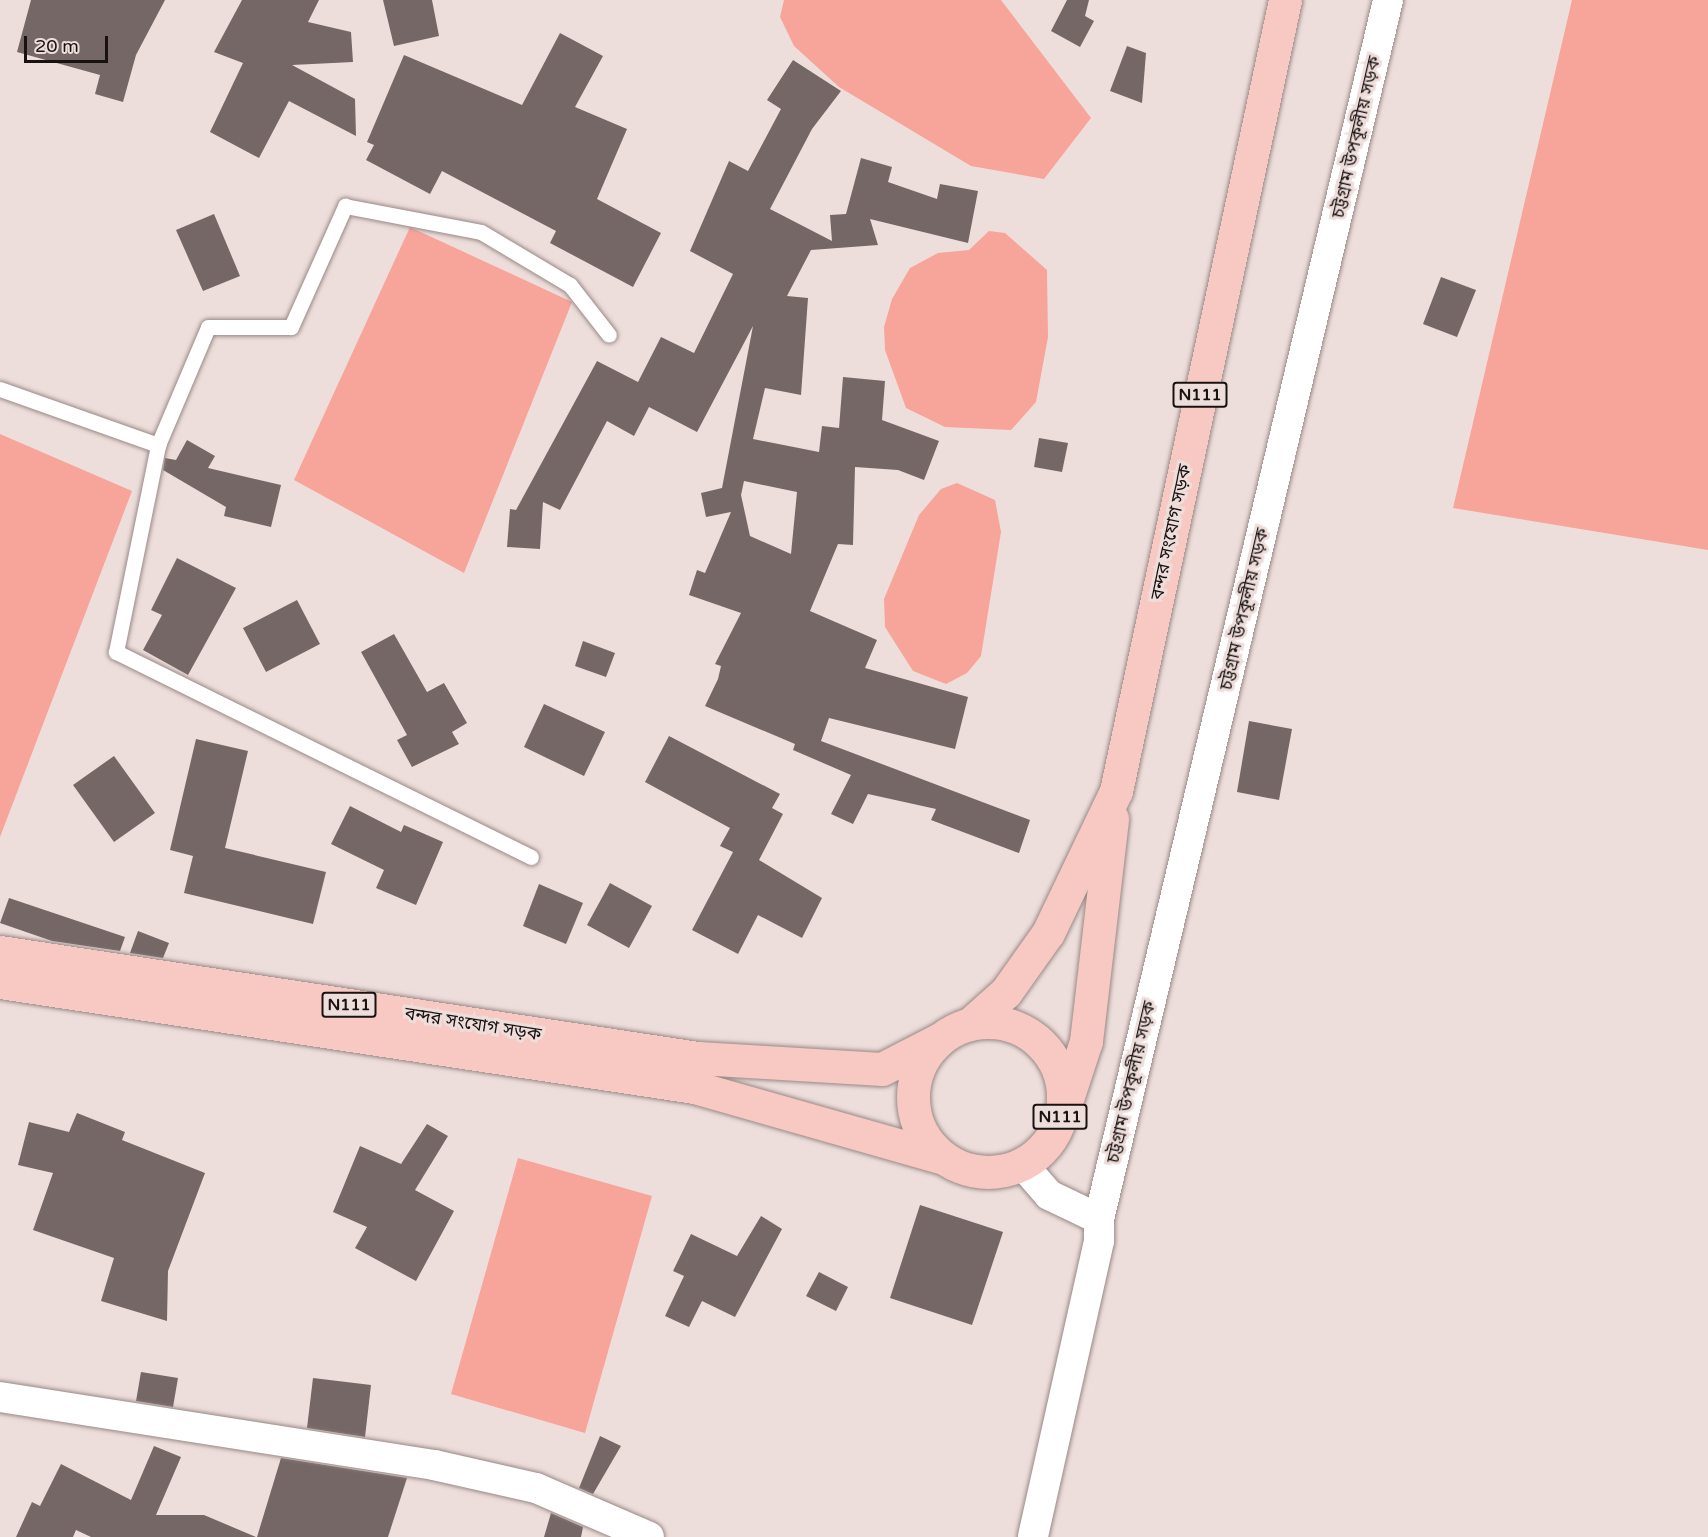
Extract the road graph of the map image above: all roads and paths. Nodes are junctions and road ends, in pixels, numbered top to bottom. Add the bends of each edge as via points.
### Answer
1 (1285, 0) edge
2 (1388, 0) edge
3 (609, 335) dead end
4 (0, 389) edge
5 (158, 445) junction
6 (1116, 790) junction
7 (531, 857) dead end
8 (0, 952) edge
9 (0, 982) edge
10 (970, 1024) junction
11 (940, 1039) junction
12 (1058, 1124) junction
13 (944, 1158) junction
14 (1022, 1164) junction
15 (1099, 1219) junction
16 (0, 1397) edge
17 (638, 1535) edge
18 (1033, 1537) edge

1 - 6 highway, বন্দর সংযোগ সড়ক / N111
2 - 15 street, চট্টগ্রাম উপকূলীয় সড়ক
3 - 5 lane via 570,285 481,232 345,206 291,327 208,327
4 - 5 lane
5 - 7 lane via 116,652
6 - 10 highway, বন্দর সংযোগ সড়ক via 1048,933 1006,992
6 - 12 highway, N111 via 1086,1041
8 - 11 highway, বন্দর সংযোগ সড়ক / N111 via 698,1058 882,1069
9 - 13 highway, বন্দর সংযোগ সড়ক / N111 via 694,1087
10 - 11 highway, N111
10 - 12 highway, N111 via 1016,1027 1036,1039 1060,1078
11 - 13 highway via 916,1077 913,1099 917,1121
12 - 14 highway, N111 via 1050,1140
13 - 14 highway, N111 via 982,1172
14 - 15 street via 1049,1195
15 - 18 street, চট্টগ্রাম উপকূলীয় সড়ক via 1099,1241
16 - 17 street via 434,1465 536,1488

